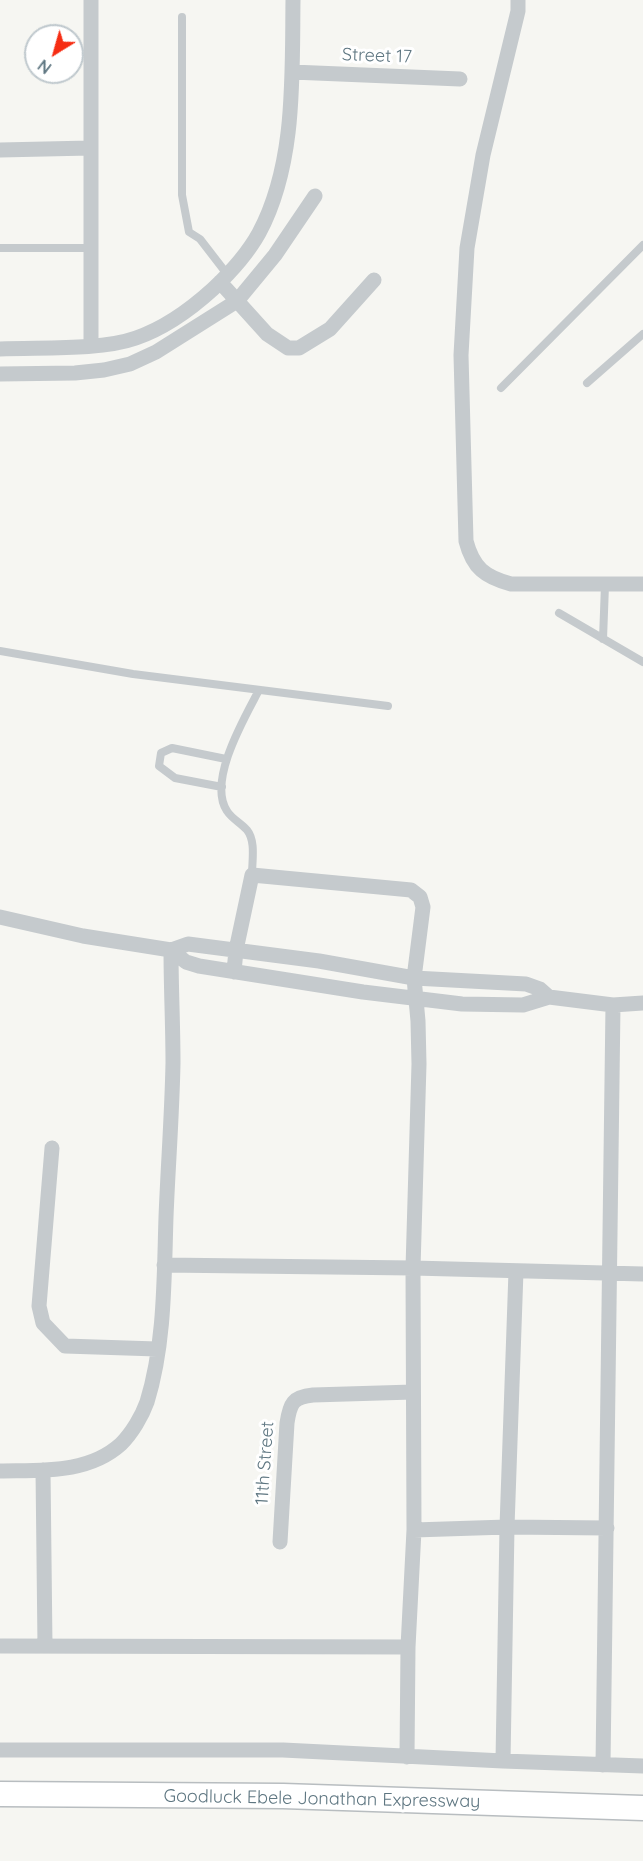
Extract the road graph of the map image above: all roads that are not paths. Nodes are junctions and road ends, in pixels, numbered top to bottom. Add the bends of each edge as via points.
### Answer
1 (91, 0) edge
2 (293, 0) edge
3 (519, 0) edge
4 (182, 17) dead end
5 (292, 72) junction
6 (460, 79) dead end
7 (90, 148) junction
8 (0, 150) edge
9 (315, 196) dead end
10 (643, 245) edge
11 (0, 248) edge
12 (90, 248) junction
13 (224, 278) junction
14 (374, 280) dead end
15 (237, 301) junction
16 (643, 334) edge
17 (91, 345) junction
18 (0, 349) edge
19 (0, 374) edge
20 (587, 383) dead end
21 (501, 388) dead end
22 (643, 584) edge
23 (605, 585) junction
24 (559, 613) dead end
25 (603, 639) junction
26 (0, 651) edge
27 (643, 662) edge
28 (259, 690) junction
29 (388, 706) dead end
30 (226, 759) junction
31 (222, 787) junction
32 (252, 875) junction
33 (0, 917) edge
34 (171, 950) junction
35 (236, 950) junction
36 (234, 972) junction
37 (414, 978) junction
38 (549, 997) junction
39 (415, 999) junction
40 (643, 1003) edge
41 (613, 1005) junction
42 (52, 1148) dead end
43 (164, 1265) junction
44 (413, 1268) junction
45 (516, 1271) junction
46 (609, 1274) junction
47 (643, 1275) edge
48 (157, 1349) junction
49 (413, 1392) junction
50 (43, 1470) junction
51 (0, 1471) edge
52 (507, 1527) junction
53 (607, 1528) junction
54 (414, 1530) junction
55 (280, 1542) dead end
56 (0, 1646) edge
57 (45, 1646) junction
58 (408, 1647) junction
59 (0, 1750) edge
60 (407, 1757) junction
61 (503, 1761) junction
62 (603, 1766) junction
63 (643, 1766) edge
64 (0, 1794) edge
65 (643, 1808) edge

1 - 7 street
2 - 5 street
3 - 23 street via 483,155 467,248 461,355 466,541 471,558 495,580 511,584
4 - 13 lane via 182,195 186,222 189,232 200,239
5 - 6 street, Street 17
5 - 13 street via 286,149 274,197 258,235
7 - 8 street
7 - 12 street
9 - 15 street via 275,255
10 - 21 lane
11 - 12 lane
12 - 17 street
13 - 15 street
13 - 17 street via 182,315 149,332 135,339
14 - 15 street via 330,329 299,348 288,348 267,334
15 - 19 street via 130,364 75,373
16 - 20 lane
17 - 18 street
22 - 23 street
23 - 25 lane
24 - 25 lane
25 - 27 lane
26 - 28 lane
28 - 29 lane
28 - 30 lane
30 - 31 lane
30 - 31 lane via 172,748 161,753 159,759 159,766 175,778
31 - 32 lane via 225,809 252,840
32 - 35 street
32 - 37 street via 415,892 423,907
33 - 34 street
34 - 35 street via 188,944
34 - 36 street via 186,962
34 - 43 street via 173,1064
35 - 36 street
35 - 37 street
36 - 39 street
37 - 38 street via 526,984
37 - 39 street
38 - 39 street via 523,1005
38 - 41 street
39 - 44 street via 418,1064
40 - 41 street
41 - 46 street
42 - 48 street via 39,1306 43,1323 64,1346
43 - 44 street
43 - 48 street
44 - 45 street
44 - 49 street
45 - 46 street
45 - 52 street
46 - 47 street
46 - 53 street
48 - 50 street via 147,1403 121,1444 96,1461
49 - 54 street
49 - 55 street, 11th Street via 314,1395 294,1401 286,1423
50 - 51 street
50 - 57 street
52 - 53 street
52 - 54 street
52 - 61 street
53 - 62 street
54 - 58 street
56 - 57 street
57 - 58 street
58 - 60 street
59 - 60 street via 283,1750
60 - 61 street
61 - 62 street
62 - 63 street
64 - 65 main road, Goodluck Ebele Jonathan Expressway via 283,1796

